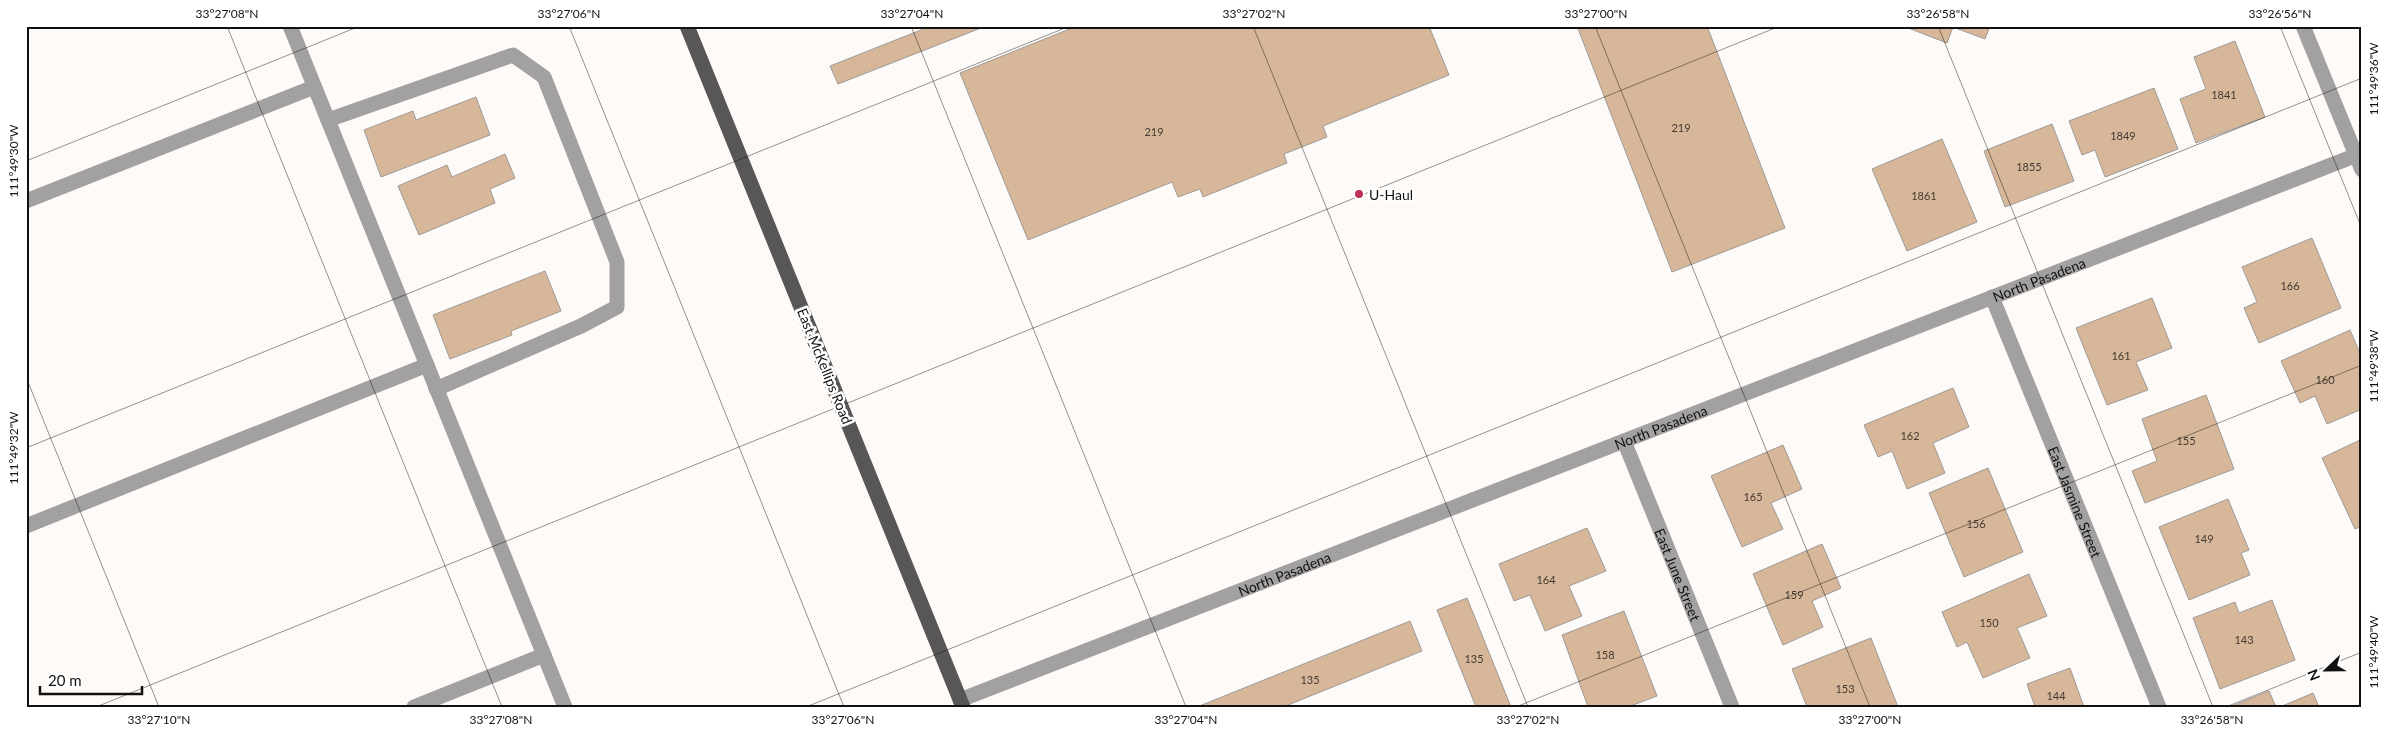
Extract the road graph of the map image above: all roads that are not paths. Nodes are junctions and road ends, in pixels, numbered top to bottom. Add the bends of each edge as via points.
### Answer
1 (290, 26) edge
2 (687, 26) edge
3 (2303, 26) edge
4 (314, 87) junction
5 (328, 120) junction
6 (2360, 159) edge
7 (26, 201) edge
8 (1992, 297) junction
9 (427, 365) junction
10 (436, 389) junction
11 (1624, 441) junction
12 (26, 526) edge
13 (544, 655) junction
14 (961, 703) edge
15 (414, 707) edge
16 (565, 707) edge
17 (1732, 707) edge
18 (2159, 707) edge

1 - 4 street
2 - 14 main road, East McKellips Road
3 - 6 street
4 - 5 street
4 - 7 street
5 - 9 street
5 - 10 street via 513,55 544,77 617,262 617,307
6 - 8 street, North Pasadena
8 - 11 street, North Pasadena
8 - 18 street, East Jasmine Street
9 - 10 street
9 - 12 street
10 - 13 street
11 - 14 street, North Pasadena
11 - 17 street, East June Street
13 - 15 street
13 - 16 street

